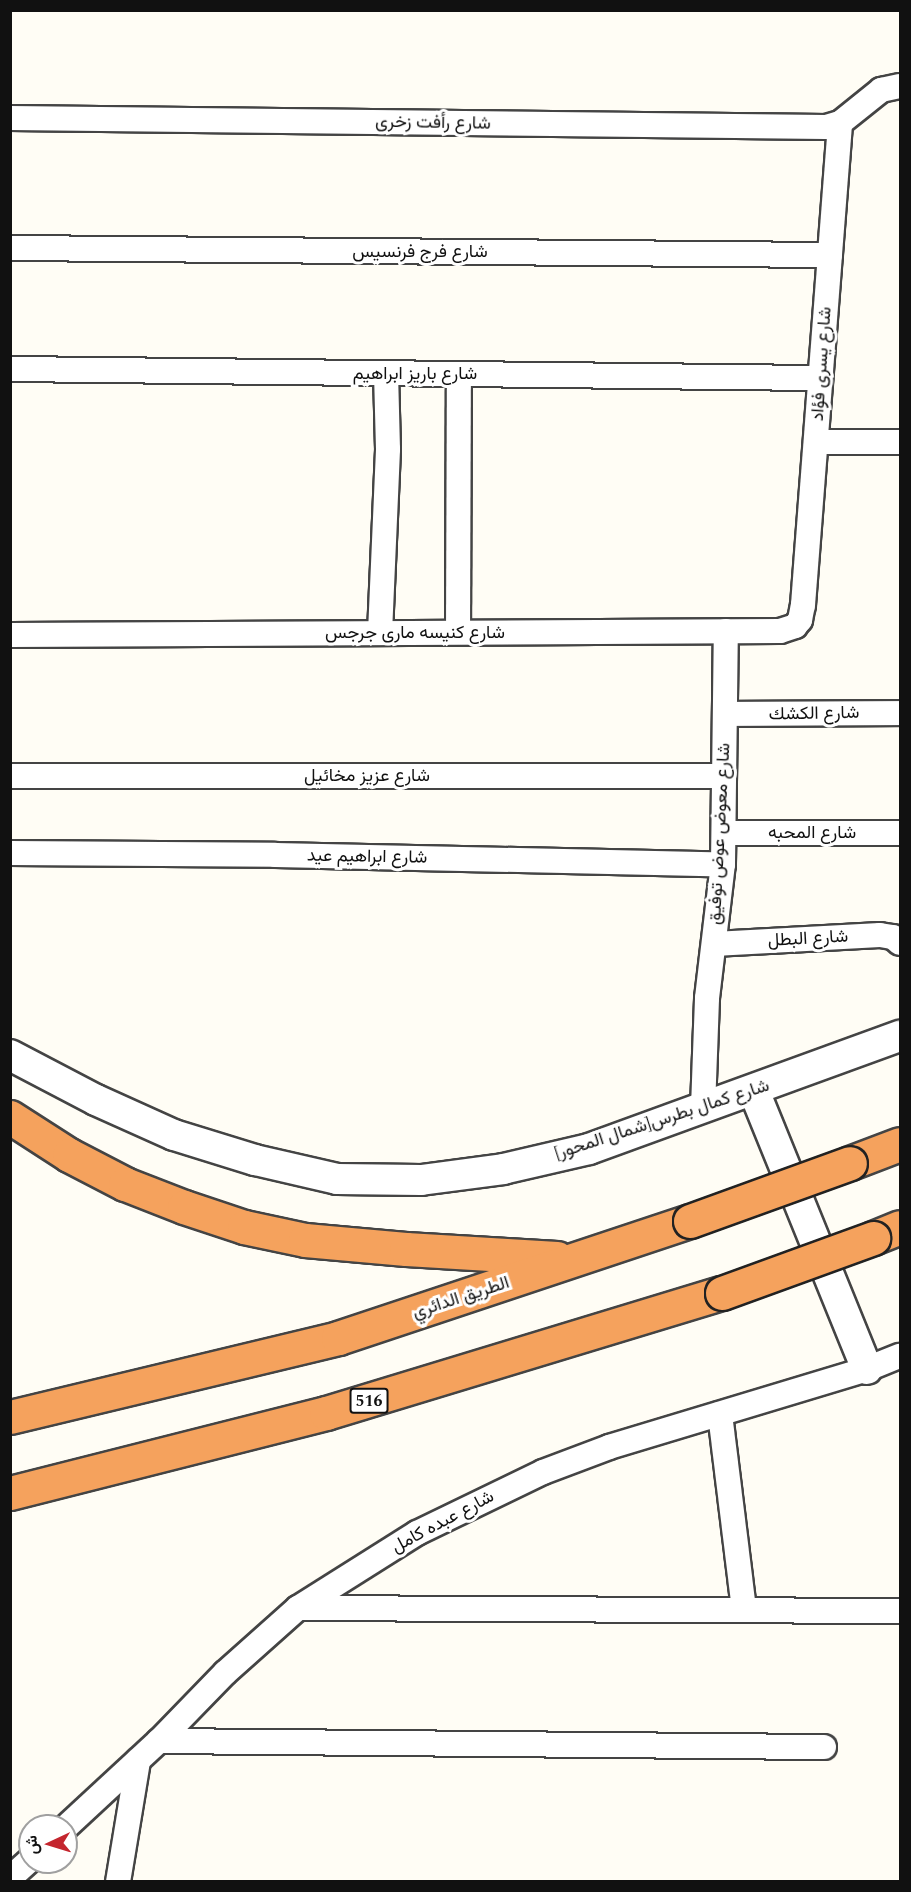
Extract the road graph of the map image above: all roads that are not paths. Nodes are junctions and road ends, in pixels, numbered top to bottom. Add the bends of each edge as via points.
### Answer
1 (900, 86) edge
2 (10, 118) edge
3 (846, 118) junction
4 (10, 248) edge
5 (830, 255) junction
6 (10, 369) edge
7 (386, 374) junction
8 (459, 375) junction
9 (820, 378) junction
10 (816, 442) junction
11 (900, 442) edge
12 (803, 605) joint
13 (726, 631) junction
14 (458, 632) junction
15 (380, 633) junction
16 (10, 635) edge
17 (900, 713) edge
18 (727, 714) junction
19 (10, 776) edge
20 (724, 776) junction
21 (724, 833) junction
22 (900, 833) edge
23 (10, 853) edge
24 (723, 864) junction
25 (900, 943) edge
26 (714, 944) junction
27 (900, 1036) edge
28 (10, 1055) edge
29 (754, 1091) junction
30 (703, 1108) junction
31 (10, 1117) edge
32 (900, 1144) edge
33 (887, 1233) edge
34 (577, 1259) junction
35 (900, 1356) edge
36 (867, 1370) junction
37 (720, 1414) junction
38 (10, 1417) edge
39 (10, 1493) edge
40 (298, 1608) junction
41 (744, 1609) junction
42 (900, 1611) edge
43 (159, 1741) junction
44 (824, 1747) dead end
45 (138, 1761) junction
46 (78, 1816) edge
47 (118, 1881) edge

1 - 3 street via 881,90
2 - 3 street, شارع رأفت زخرى via 826,127
3 - 5 street, شارع يسرى فؤاد
4 - 5 street, شارع فرج فرنسيس
5 - 9 street, شارع يسرى فؤاد
6 - 7 street, شارع باريز ابراهيم
7 - 8 street, شارع باريز ابراهيم
7 - 15 street via 388,449
8 - 9 street, شارع باريز ابراهيم
8 - 14 street
9 - 10 street, شارع يسرى فؤاد
10 - 11 street
10 - 12 street, شارع يسرى فؤاد
12 - 13 street, شارع كنيسه مارى جرجس via 800,620 788,629
13 - 14 street, شارع كنيسه مارى جرجس
13 - 18 street, شارع معوض عوض توفيق
14 - 15 street, شارع كنيسه مارى جرجس
15 - 16 street, شارع كنيسه مارى جرجس
17 - 18 street, شارع الكشك
18 - 20 street, شارع معوض عوض توفيق
19 - 20 street, شارع عزيز مخائيل
20 - 21 street, شارع معوض عوض توفيق
21 - 22 street, شارع المحبه
21 - 24 street, شارع معوض عوض توفيق
23 - 24 street, شارع ابراهيم عيد
24 - 26 street, شارع معوض عوض توفيق
25 - 26 street, شارع البطل via 880,935
26 - 30 street, شارع معوض عوض توفيق via 706,1009
27 - 29 street, شارع كمال بطرس[شمال المحور]
28 - 30 street, شارع كمال بطرس[شمال المحور] via 174,1135 255,1160 337,1179 421,1180 503,1169 589,1149
29 - 30 street, شارع كمال بطرس[شمال المحور]
29 - 36 street
31 - 34 highway via 69,1155 125,1184 244,1227 305,1240
32 - 34 highway, الطريق الدائري, bridge
33 - 39 highway, 516, bridge via 722,1293 326,1413
34 - 38 highway, الطريق الدائري via 338,1338
35 - 36 street, شارع عبده كامل
36 - 37 street, شارع عبده كامل
37 - 40 street, شارع عبده كامل via 609,1447 479,1501 417,1533
37 - 41 street
40 - 41 street
40 - 43 street, شارع عبده كامل via 225,1673
41 - 42 street
43 - 44 street
43 - 45 street, شارع عبده كامل
45 - 46 street, شارع عبده كامل
45 - 47 street

